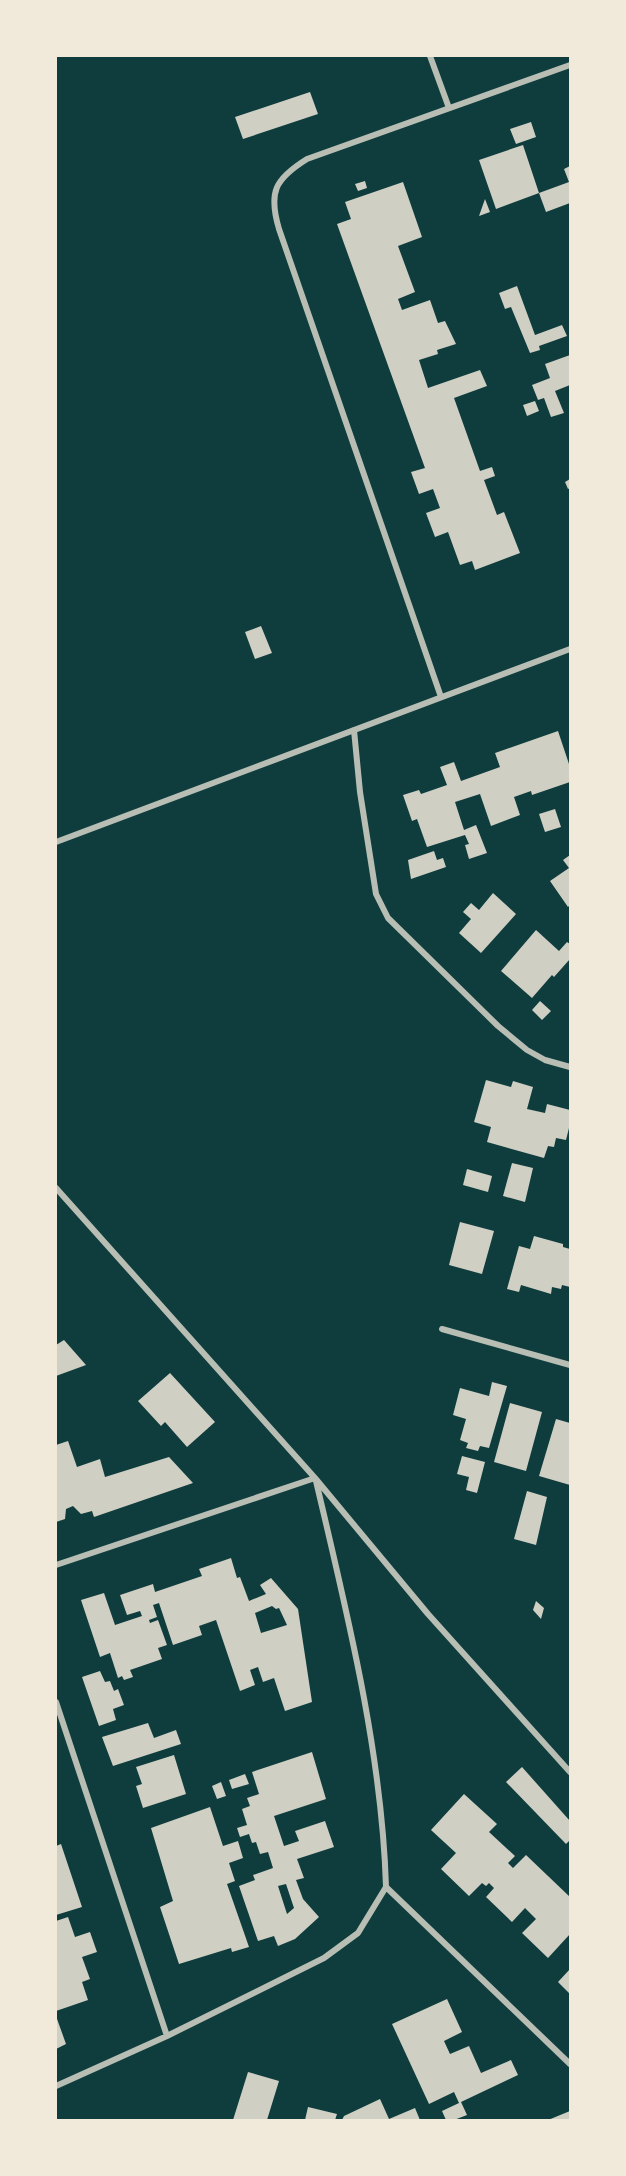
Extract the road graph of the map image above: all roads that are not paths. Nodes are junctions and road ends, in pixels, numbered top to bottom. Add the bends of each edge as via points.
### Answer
1 (430, 56) edge
2 (570, 65) edge
3 (449, 108) junction
4 (570, 649) edge
5 (441, 697) junction
6 (354, 730) junction
7 (56, 842) edge
8 (570, 1067) edge
9 (56, 1188) edge
10 (442, 1329) dead end
11 (570, 1365) edge
12 (315, 1478) junction
13 (56, 1565) edge
14 (56, 1702) edge
15 (570, 1772) edge
16 (386, 1887) junction
17 (167, 2036) junction
18 (570, 2064) edge
19 (56, 2086) edge

1 - 3 street
2 - 3 street
3 - 5 street via 308,159 287,171 275,192 273,209
4 - 5 street
5 - 6 street
6 - 7 street
6 - 8 street via 376,894 388,918 527,1050
9 - 12 street
10 - 11 street
12 - 13 street
12 - 15 street via 428,1614
12 - 16 street via 360,1682 385,1852
14 - 17 street
16 - 17 street via 358,1933 324,1958
16 - 18 street
17 - 19 street

